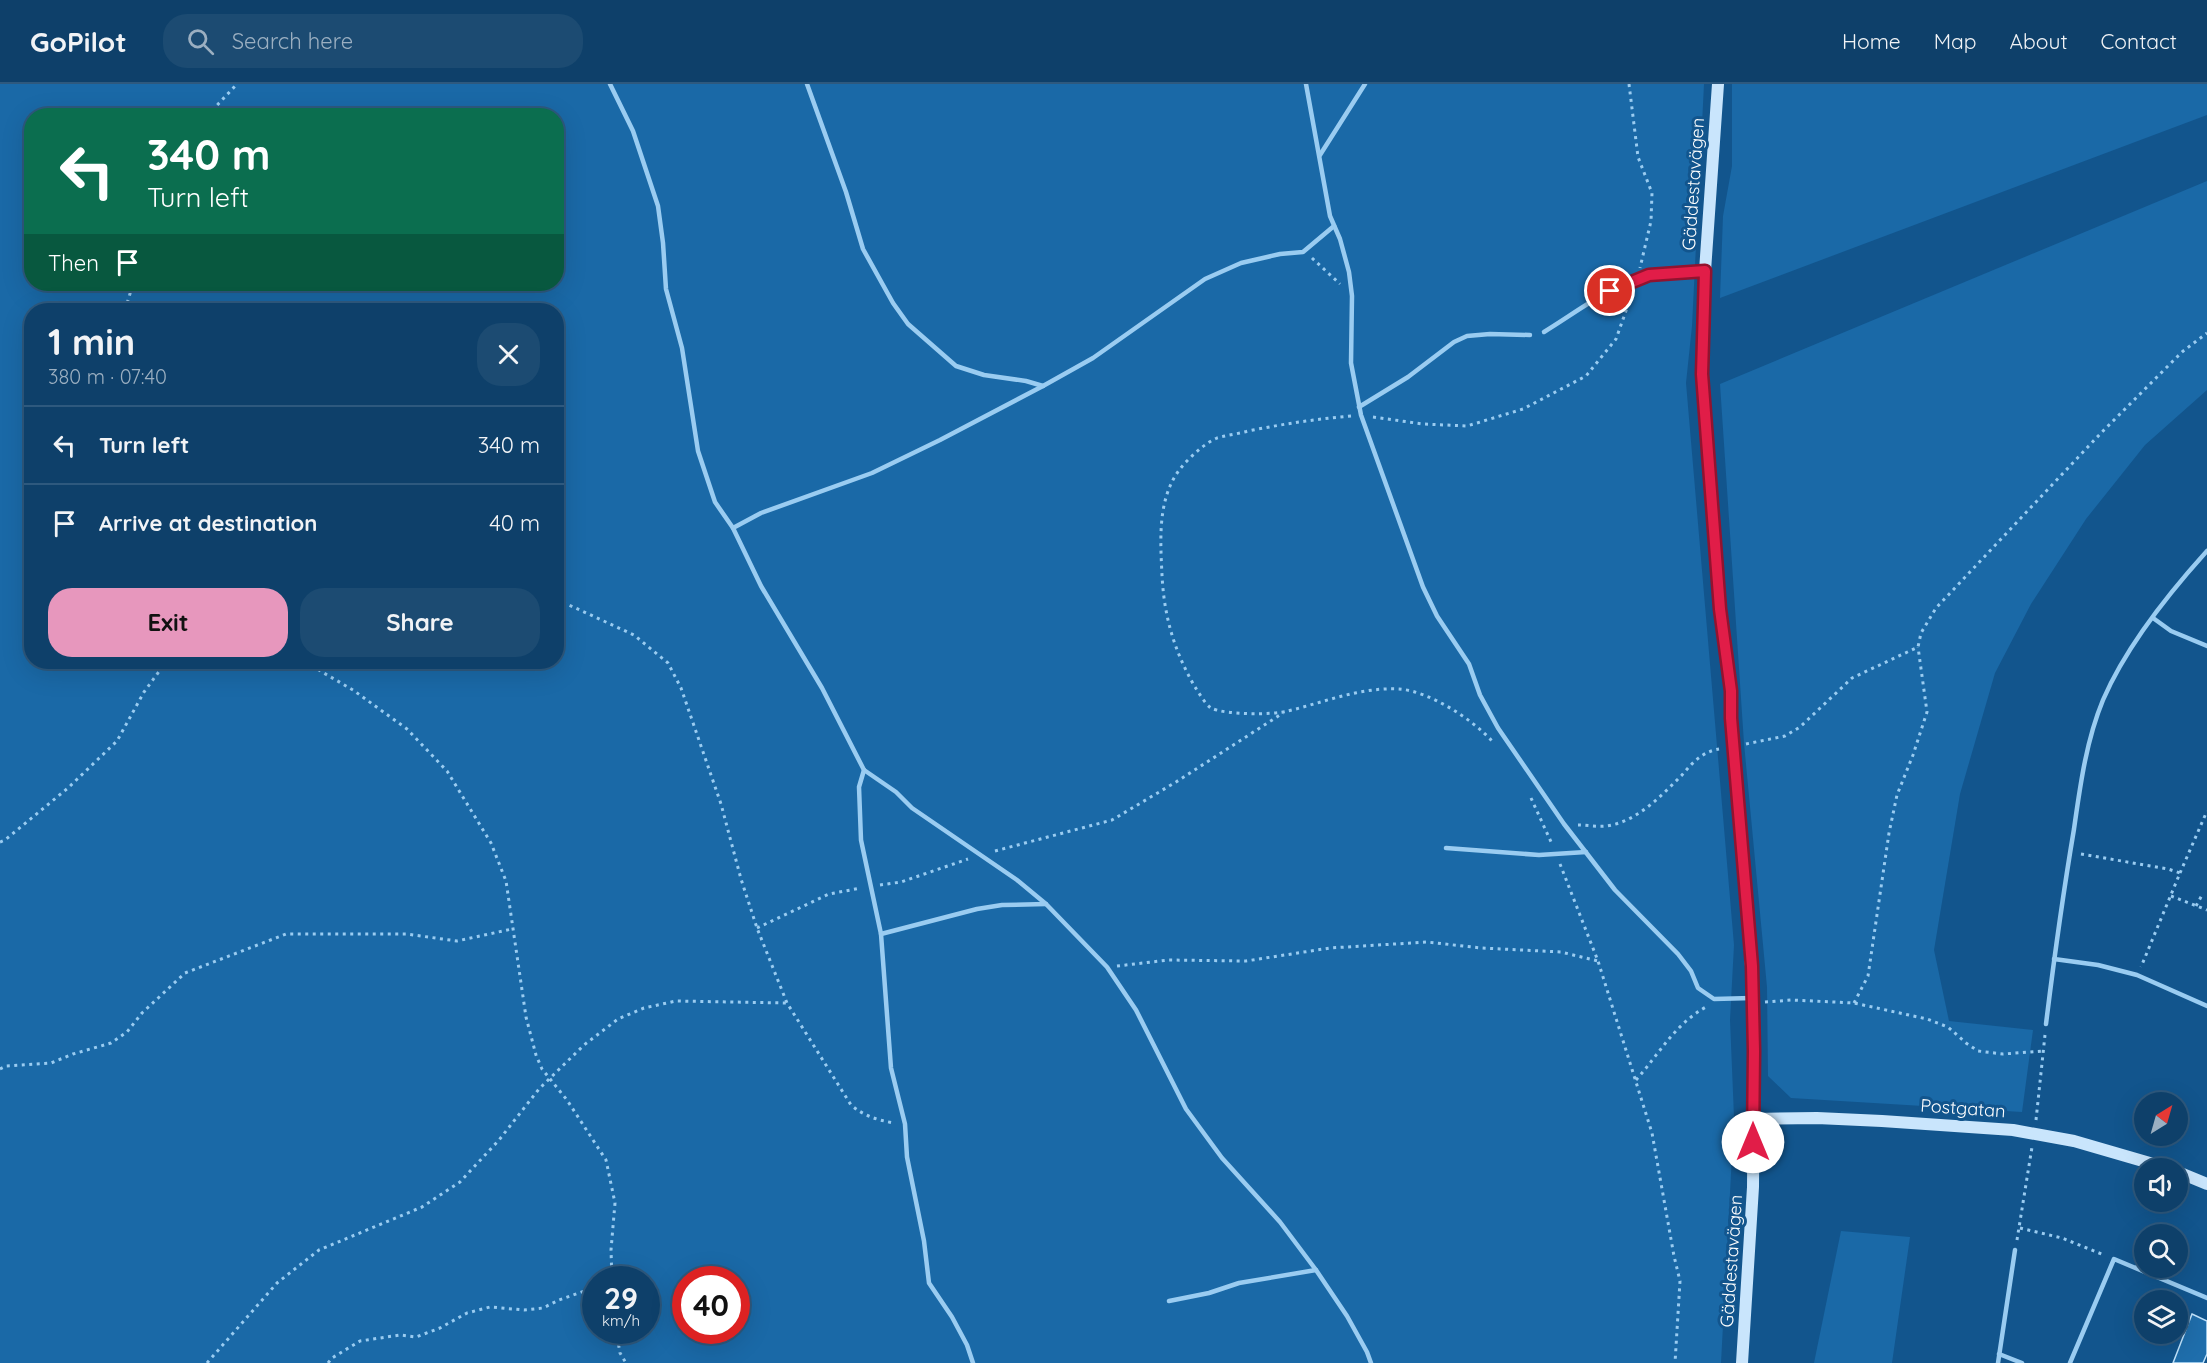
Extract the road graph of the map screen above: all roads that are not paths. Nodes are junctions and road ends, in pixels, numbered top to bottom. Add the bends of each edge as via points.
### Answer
1 (610, 84) edge
2 (807, 84) edge
3 (1306, 84) edge
4 (1365, 84) edge
5 (1718, 84) edge
6 (1320, 155) junction
7 (1334, 226) junction
8 (1705, 271) junction
9 (1544, 332) dead end
10 (1530, 335) dead end
11 (1043, 386) junction
12 (1359, 407) junction
13 (732, 528) junction
14 (2207, 551) edge
15 (2153, 618) junction
16 (2207, 646) edge
17 (864, 770) junction
18 (1446, 848) dead end
19 (1586, 852) junction
20 (1046, 904) junction
21 (881, 934) junction
22 (2054, 958) junction
23 (1752, 999) junction
24 (2207, 1005) edge
25 (2046, 1024) road end
26 (1752, 1119) junction
27 (2134, 1158) edge
28 (2188, 1176) edge
29 (2207, 1184) edge
30 (2015, 1250) dead end
31 (2134, 1267) edge
32 (1316, 1270) junction
33 (2160, 1278) edge
34 (2207, 1298) edge
35 (1169, 1301) dead end
36 (1999, 1354) junction
37 (973, 1363) edge
38 (1371, 1363) edge
39 (1742, 1363) edge
40 (1998, 1363) edge
41 (2022, 1363) edge
42 (2070, 1363) edge

1 - 13 lane via 633,131 657,206 666,289 682,348 698,451 715,502
2 - 11 lane via 863,249 909,324 956,366
3 - 6 lane
4 - 6 lane
5 - 8 street, Gäddestavägen
6 - 7 lane
7 - 11 lane via 1303,252 1240,263 1214,274 1093,358
7 - 12 lane via 1349,272 1351,363
8 - 9 lane via 1638,279 1610,291
8 - 23 street, Gäddestavägen via 1702,374 1720,609 1731,691
10 - 12 lane via 1467,336
11 - 13 lane via 872,473 761,513
12 - 19 lane via 1408,549 1437,616 1469,664 1497,728
13 - 17 lane
14 - 15 lane
15 - 16 lane via 2171,631
15 - 22 lane via 2115,674 2093,726
17 - 20 lane
17 - 21 lane via 859,787 861,840
18 - 19 lane via 1539,855
19 - 23 lane via 1615,890 1678,954 1698,988 1714,999
20 - 21 lane via 977,909
20 - 32 lane via 1107,967 1136,1010 1186,1109
21 - 37 lane via 891,1068 905,1124 928,1282 952,1317
22 - 24 lane via 2137,975
22 - 25 lane
23 - 26 street, Gäddestavägen
26 - 27 street, Postgatan via 1817,1118 2003,1129 2074,1141
26 - 39 street, Gäddestavägen via 1753,1197
28 - 29 street
30 - 36 lane
31 - 42 lane via 2114,1259
32 - 35 lane via 1239,1282
32 - 38 lane
33 - 34 lane
36 - 40 lane
36 - 41 lane

